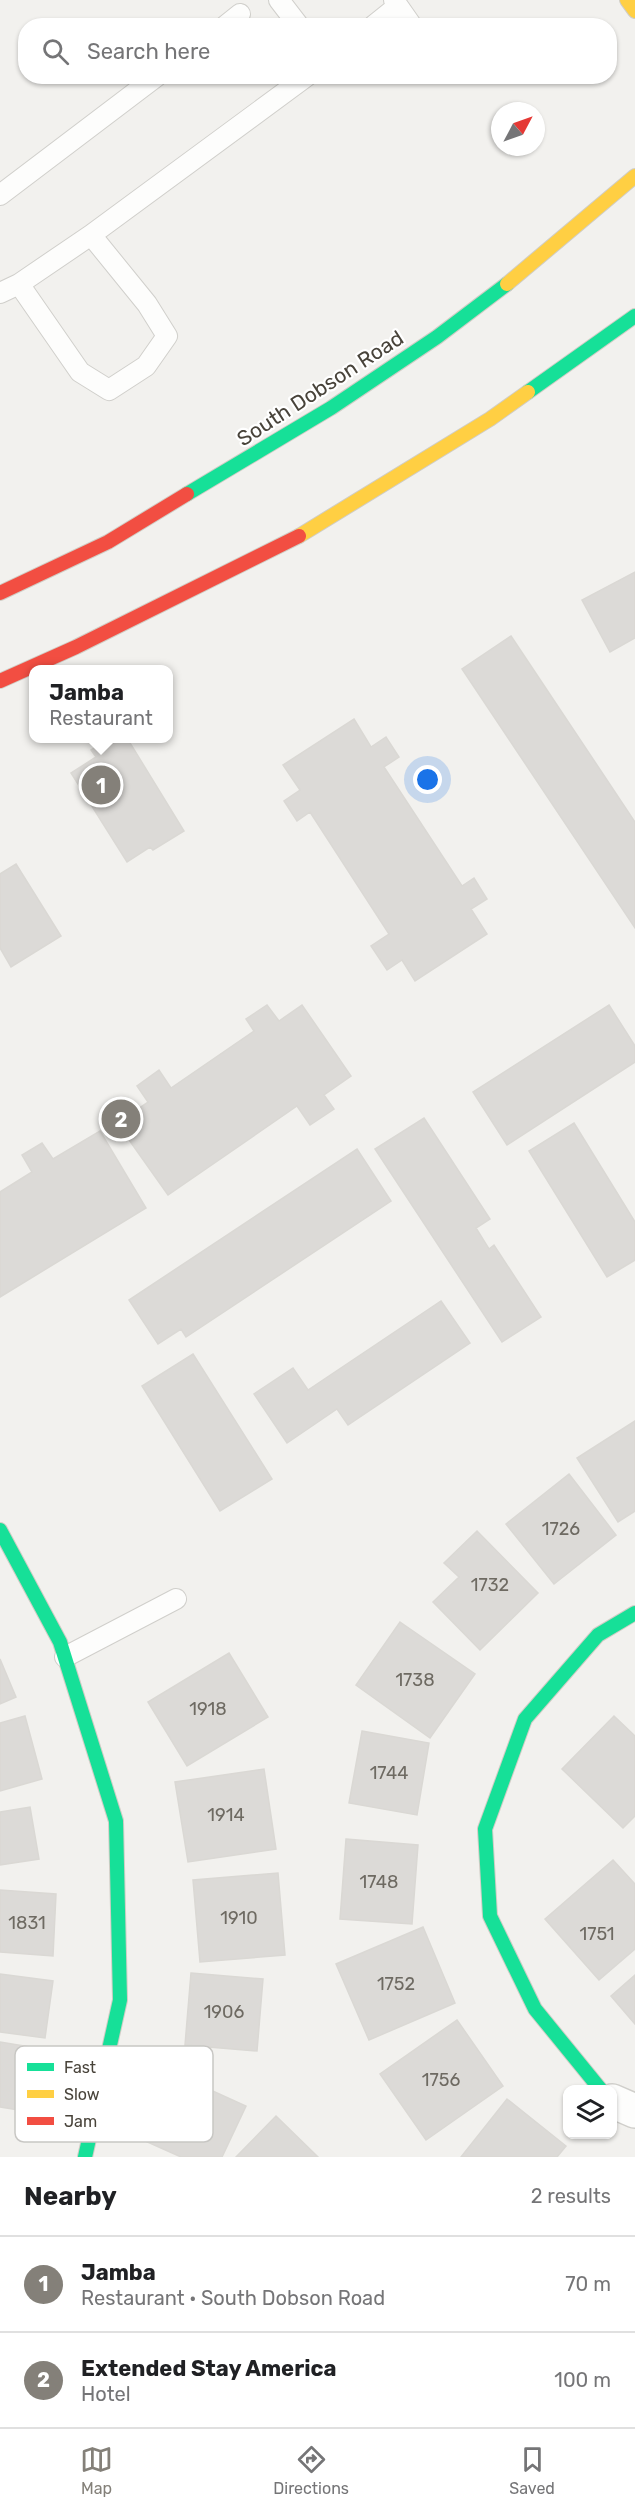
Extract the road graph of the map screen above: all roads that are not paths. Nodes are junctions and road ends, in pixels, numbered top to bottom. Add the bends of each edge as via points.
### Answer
1 (279, 0) edge
2 (627, 0) edge
3 (396, 3) edge
4 (635, 10) edge
5 (293, 18) edge
6 (381, 18) edge
7 (406, 18) edge
8 (146, 84) edge
9 (296, 84) edge
10 (635, 176) edge
11 (0, 195) edge
12 (92, 235) junction
13 (18, 284) junction
14 (0, 293) edge
15 (635, 316) edge
16 (0, 593) edge
17 (37, 665) edge
18 (29, 668) edge
19 (0, 681) edge
20 (0, 1530) edge
21 (176, 1599) dead end
22 (635, 1612) edge
23 (65, 1657) junction
24 (110, 2046) edge
25 (597, 2085) edge
26 (617, 2103) edge
27 (635, 2111) edge
28 (88, 2142) edge
29 (85, 2157) edge

1 - 5 lane
2 - 4 main road
3 - 6 lane
3 - 7 lane
8 - 11 lane
9 - 12 lane
10 - 16 main road, South Dobson Road via 524,271 437,337 331,408 108,542
12 - 13 lane
12 - 13 lane via 147,304 167,336 146,366 109,390 80,372
13 - 14 lane
15 - 17 main road via 490,419 314,528
18 - 19 main road
20 - 23 main road
21 - 23 lane
22 - 25 main road via 598,1635 525,1719 485,1829 490,1916 535,2008
23 - 24 main road via 116,1821 120,2000
26 - 27 street
28 - 29 main road

